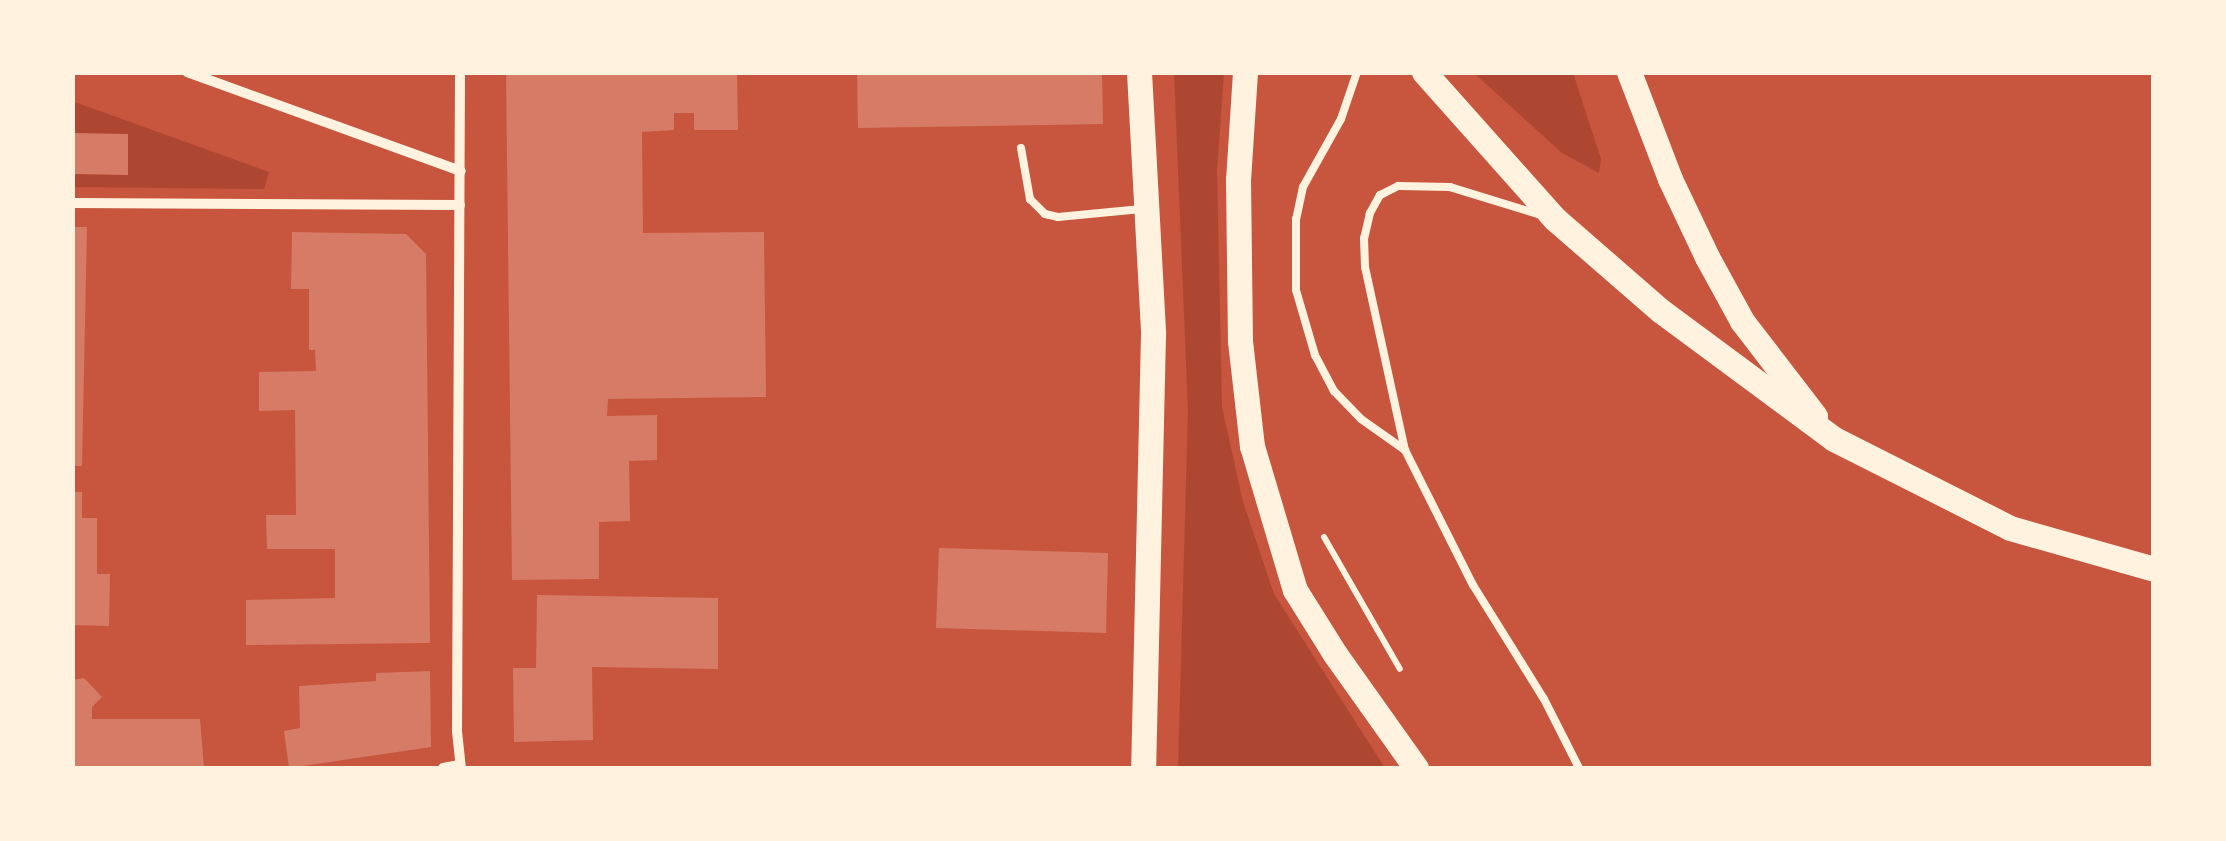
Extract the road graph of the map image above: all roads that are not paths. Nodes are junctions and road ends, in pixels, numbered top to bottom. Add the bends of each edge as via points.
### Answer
1 (187, 72) edge
2 (460, 72) edge
3 (1139, 72) edge
4 (1245, 72) edge
5 (1358, 72) edge
6 (1424, 72) edge
7 (1629, 72) edge
8 (1021, 148) dead end
9 (460, 171) junction
10 (72, 203) edge
11 (460, 204) junction
12 (1146, 208) junction
13 (1555, 219) junction
14 (1834, 440) junction
15 (1405, 450) junction
16 (2154, 569) edge
17 (461, 767) edge
18 (442, 768) edge
19 (1143, 768) edge
20 (1416, 768) edge
21 (1579, 768) edge

1 - 9 street
2 - 9 street
3 - 12 main road
4 - 20 main road via 1238,179 1240,341 1252,446 1296,590
5 - 15 lane via 1304,187 1296,219 1296,290 1314,355 1334,391
6 - 13 main road
7 - 14 main road via 1670,178 1742,321
8 - 12 lane via 1030,199 1045,214
9 - 11 street
10 - 11 street
11 - 17 street
12 - 19 main road via 1152,353
13 - 14 main road via 1692,336
13 - 15 lane via 1450,187 1398,186 1380,195 1364,238 1365,267
14 - 16 main road via 2010,528
15 - 21 lane
17 - 18 street

